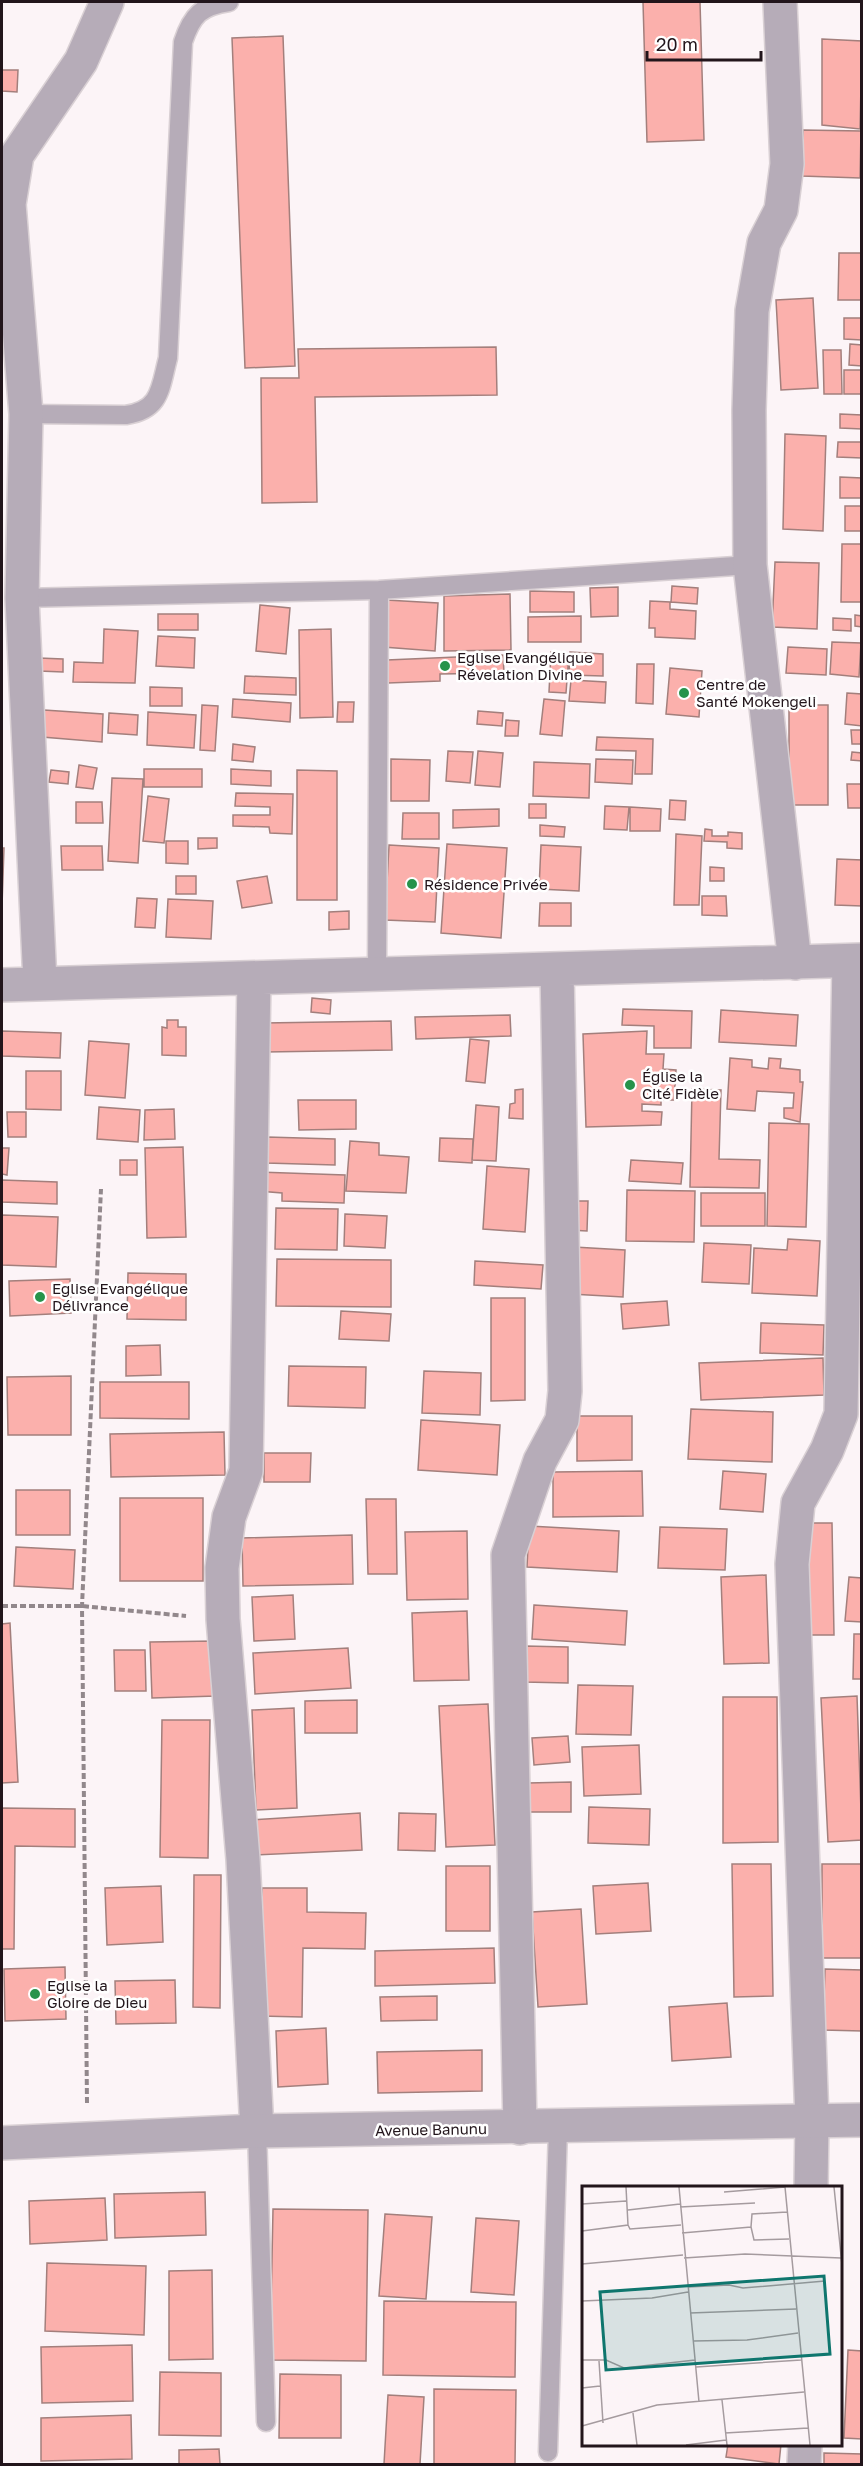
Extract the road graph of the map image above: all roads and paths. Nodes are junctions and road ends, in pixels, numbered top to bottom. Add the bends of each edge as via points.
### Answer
1 (107, 2) edge
2 (229, 2) edge
3 (780, 2) edge
4 (26, 414) junction
5 (750, 565) junction
6 (379, 590) junction
7 (22, 598) junction
8 (855, 961) edge
9 (795, 963) junction
10 (557, 969) junction
11 (377, 973) junction
12 (254, 978) junction
13 (40, 983) junction
14 (2, 985) edge
15 (101, 1189) dead end
16 (2, 1606) edge
17 (82, 1606) junction
18 (224, 1619) junction
19 (861, 2120) edge
20 (812, 2121) junction
21 (520, 2128) junction
22 (558, 2128) junction
23 (256, 2132) junction
24 (87, 2139) junction
25 (2, 2143) edge
26 (811, 2186) edge
27 (266, 2422) dead end
28 (805, 2445) edge
29 (548, 2452) dead end
30 (804, 2464) edge

1 - 4 street via 81,61 17,154 9,204
2 - 4 lane via 209,5 189,23 183,42 168,358 158,399 142,413 126,415
3 - 5 street via 787,164 781,210 764,243 752,311
4 - 7 street
5 - 6 lane
5 - 9 street
6 - 7 lane
6 - 11 lane
7 - 13 street
8 - 9 street
8 - 20 street via 841,1414 827,1450 798,1503 792,1564
9 - 10 street
10 - 11 street
10 - 21 street via 565,1390 562,1420 540,1461 508,1555
11 - 12 street
12 - 13 street
12 - 18 street via 246,1471 229,1517 222,1568
13 - 14 street
15 - 17 path
16 - 17 path
17 - 18 path
17 - 24 path
18 - 23 street via 243,1859
19 - 20 street, Avenue Banunu
20 - 22 street, Avenue Banunu
20 - 26 street
21 - 22 street, Avenue Banunu
21 - 23 street, Avenue Banunu
22 - 29 lane
23 - 24 street, Avenue Banunu
23 - 27 lane
24 - 25 street, Avenue Banunu
28 - 30 street

